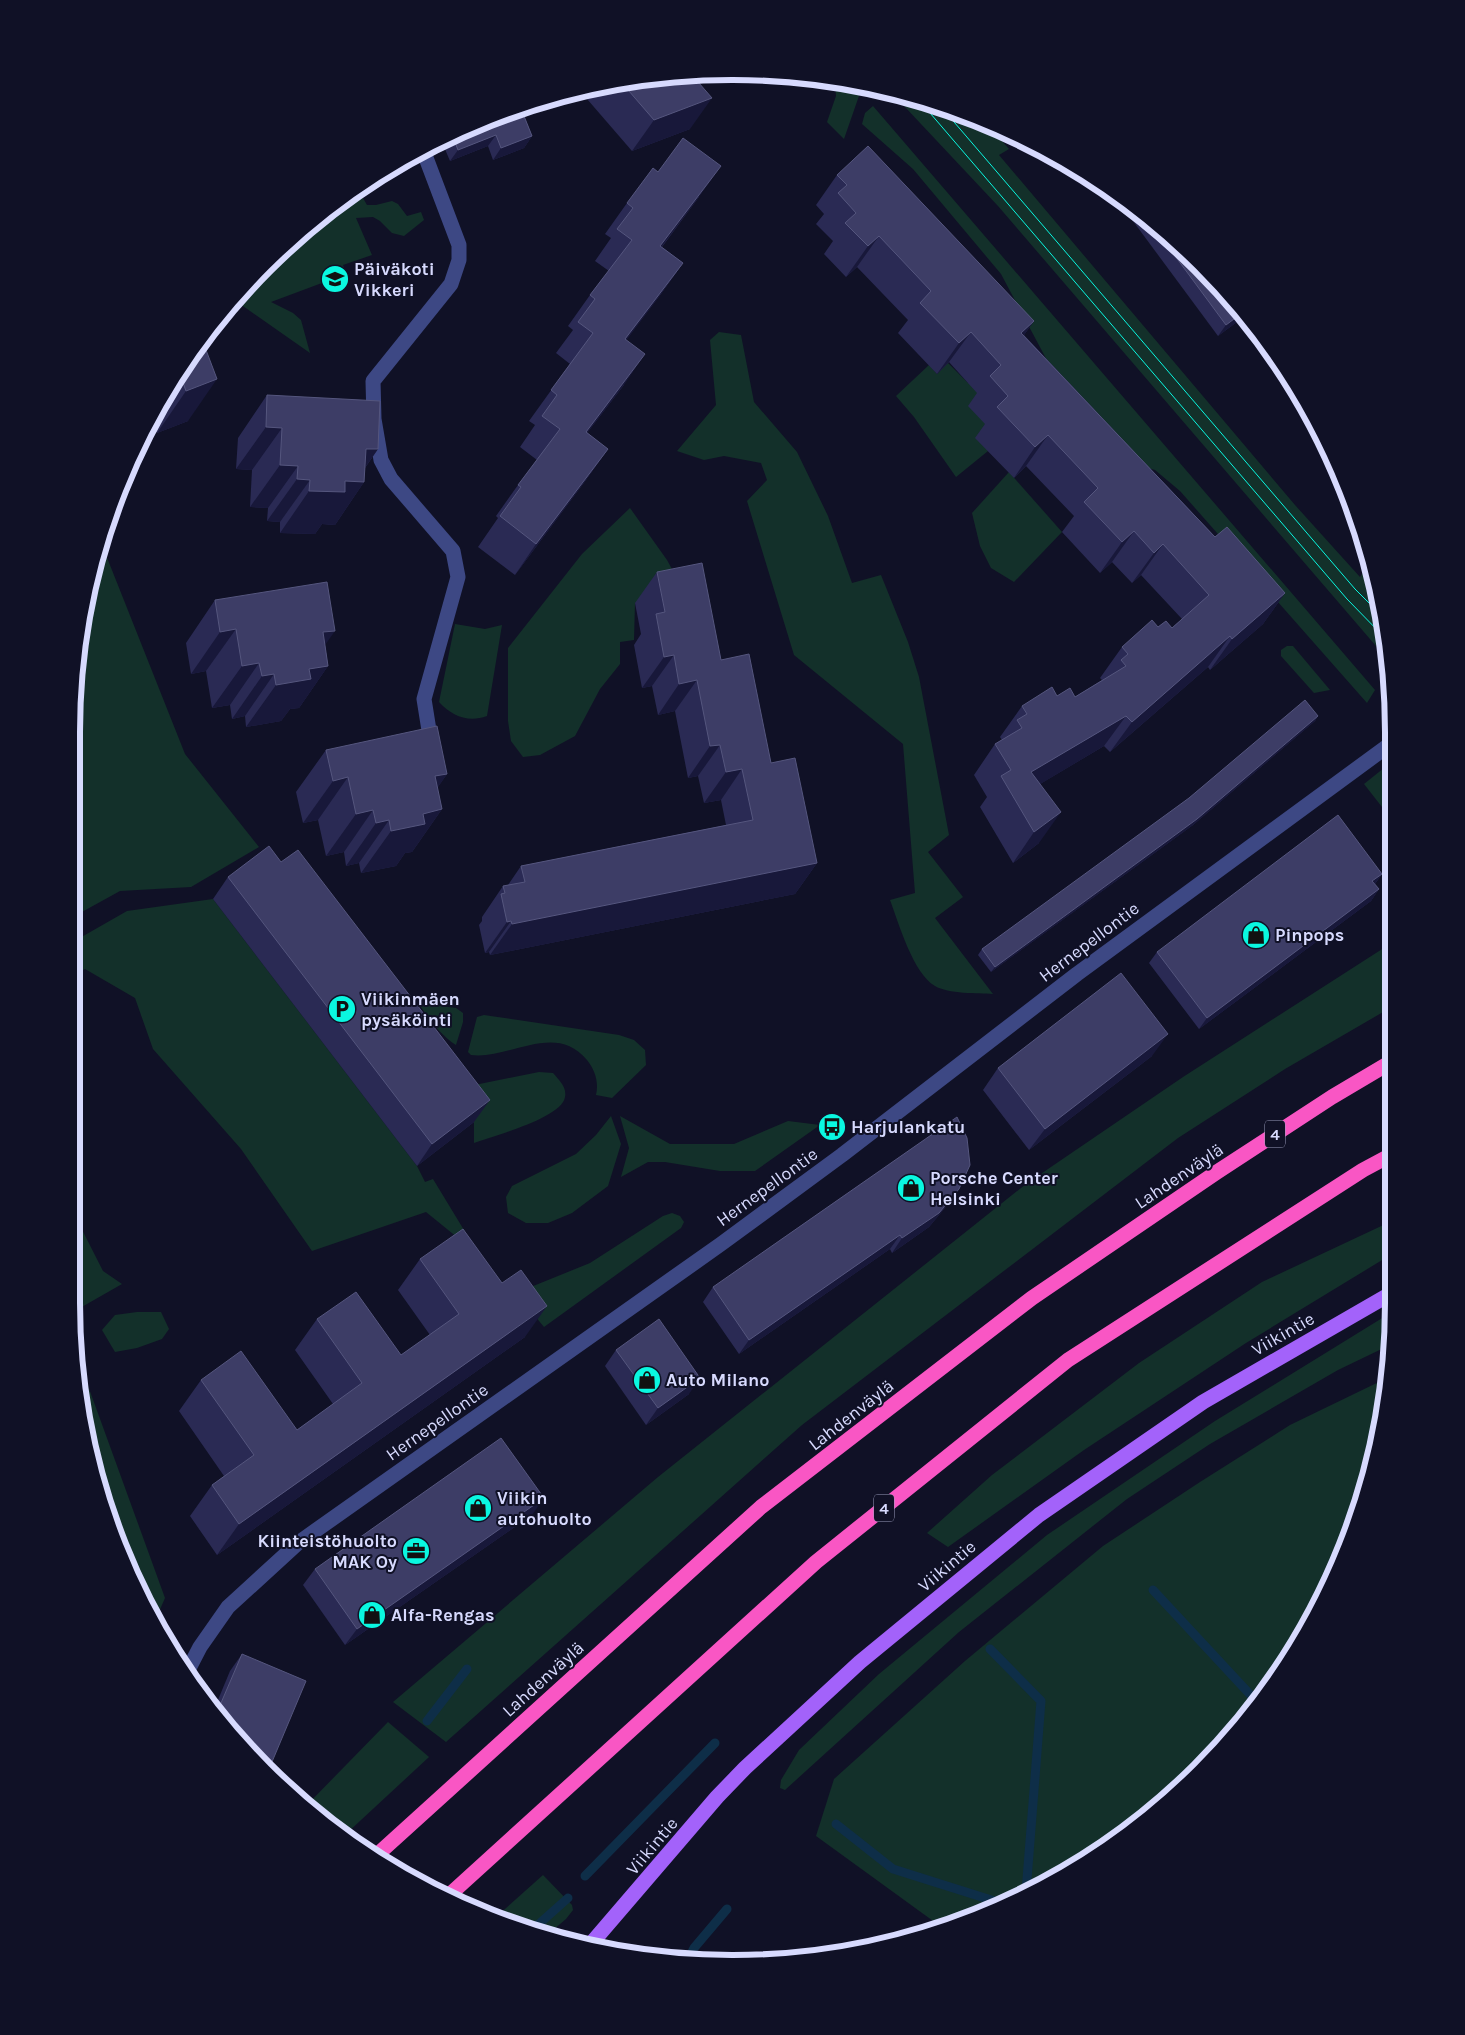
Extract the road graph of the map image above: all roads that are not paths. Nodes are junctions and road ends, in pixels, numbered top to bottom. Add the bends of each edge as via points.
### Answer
1 (426, 157) edge
2 (1385, 748) edge
3 (434, 758) edge
4 (1385, 1066) edge
5 (1385, 1159) edge
6 (1385, 1297) edge
7 (190, 1666) edge
8 (381, 1852) edge
9 (453, 1892) edge
10 (595, 1940) edge

1 - 3 street via 459,245 459,260 451,284 373,381 374,419 381,460 391,479 453,552 458,577 424,699
2 - 7 street, Hernepellontie via 1077,974 729,1238 298,1543 228,1608
4 - 8 highway, Lahdenväylä / 4 via 1250,1150 1032,1298 761,1508
5 - 9 highway, 4 via 1068,1360 816,1562
6 - 10 main road, Viikintie via 1202,1402 1038,1515 860,1662 745,1768

